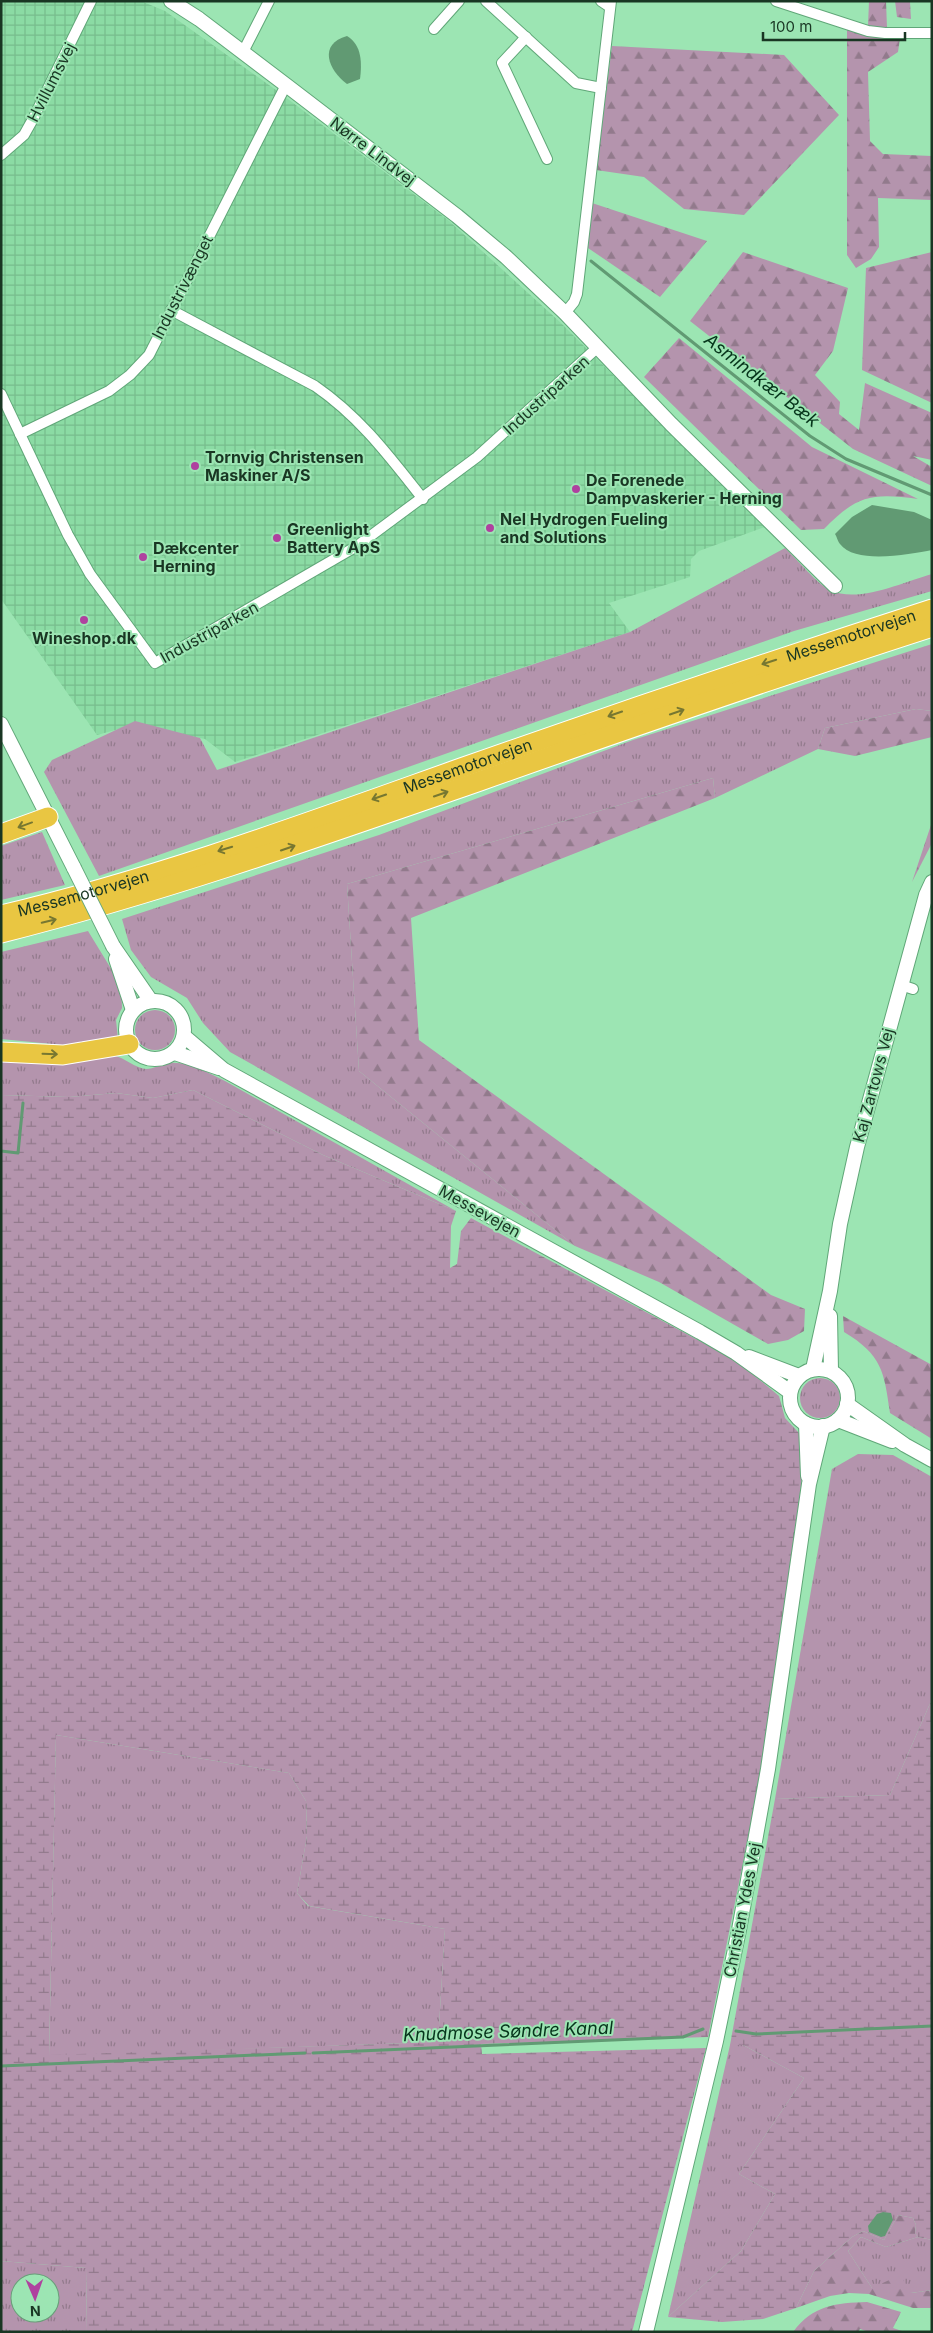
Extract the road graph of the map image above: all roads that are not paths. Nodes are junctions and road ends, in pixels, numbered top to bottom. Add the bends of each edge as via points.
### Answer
1 (92, 1) edge
2 (171, 1) edge
3 (269, 1) edge
4 (459, 1) edge
5 (486, 1) edge
6 (601, 1) edge
7 (776, 1) edge
8 (611, 4) edge
9 (434, 29) dead end
10 (932, 33) edge
11 (526, 36) junction
12 (243, 52) junction
13 (286, 85) junction
14 (601, 88) junction
15 (1, 155) edge
16 (547, 159) dead end
17 (171, 310) junction
18 (564, 313) junction
19 (598, 347) junction
20 (1, 394) edge
21 (20, 434) junction
22 (424, 499) junction
23 (835, 586) dead end
24 (932, 609) edge
25 (932, 627) edge
26 (1, 724) edge
27 (48, 817) junction
28 (1, 834) edge
29 (932, 882) edge
30 (1, 915) edge
31 (1, 933) edge
32 (112, 946) junction
33 (151, 1001) junction
34 (133, 1010) junction
35 (184, 1036) junction
36 (129, 1044) junction
37 (1, 1052) edge
38 (175, 1053) junction
39 (224, 1070) junction
40 (830, 1291) junction
41 (736, 1353) junction
42 (813, 1369) junction
43 (831, 1371) junction
44 (799, 1376) junction
45 (790, 1392) junction
46 (847, 1404) junction
47 (838, 1420) junction
48 (806, 1424) junction
49 (824, 1426) junction
50 (905, 1445) junction
51 (932, 1460) edge
52 (809, 1484) junction
53 (646, 2332) edge

1 - 15 street, Hvillumsvej via 24,135
2 - 12 street, Nørre Lindvej
3 - 12 street
4 - 9 street
5 - 11 street
6 - 8 street
7 - 10 street via 868,31
8 - 14 street
11 - 14 street via 576,83
11 - 16 street via 502,63
12 - 13 street, Nørre Lindvej
13 - 17 street, Industrivænget
13 - 18 street, Nørre Lindvej via 457,216 506,257
14 - 18 street via 577,294
17 - 21 street, Industrivænget via 149,355 130,375 109,391
17 - 22 street via 315,386 337,401 362,424
18 - 19 street, Nørre Lindvej
19 - 22 street, Industriparken via 477,458
19 - 23 street, Nørre Lindvej
20 - 21 street, Industriparken
21 - 22 street, Industriparken via 90,574 156,663 357,546
24 -> 30 highway, Messemotorvejen via 679,692 266,837 58,902
31 -> 25 highway, Messemotorvejen via 272,854 688,708
26 - 27 street
27 -> 28 highway
27 - 32 street, bridge
29 - 40 street, Kaj Zartows Vej via 907,987 857,1147 840,1224
32 - 33 street
32 - 34 street
33 - 34 street
33 - 35 street via 163,1002 181,1015
34 - 36 street via 126,1026
35 - 38 street
35 - 39 street, Messevejen
37 -> 36 highway via 63,1055
36 - 38 street via 145,1058 160,1059
38 - 39 street, Messevejen
39 - 41 street, Messevejen
40 - 42 street, Kaj Zartows Vej
40 - 43 street, Kaj Zartows Vej
41 - 44 street, Messevejen
41 - 45 street, Messevejen
42 - 43 street
42 - 44 street
43 - 46 street via 845,1386
44 - 45 street
45 - 48 street via 793,1412
46 - 47 street
46 - 50 street
47 - 49 street
47 - 50 street
48 - 49 street
48 - 52 street, Christian Ydes Vej
49 - 52 street, Christian Ydes Vej
50 - 51 street
52 - 53 street, Christian Ydes Vej via 768,1769 739,1930 714,2050

